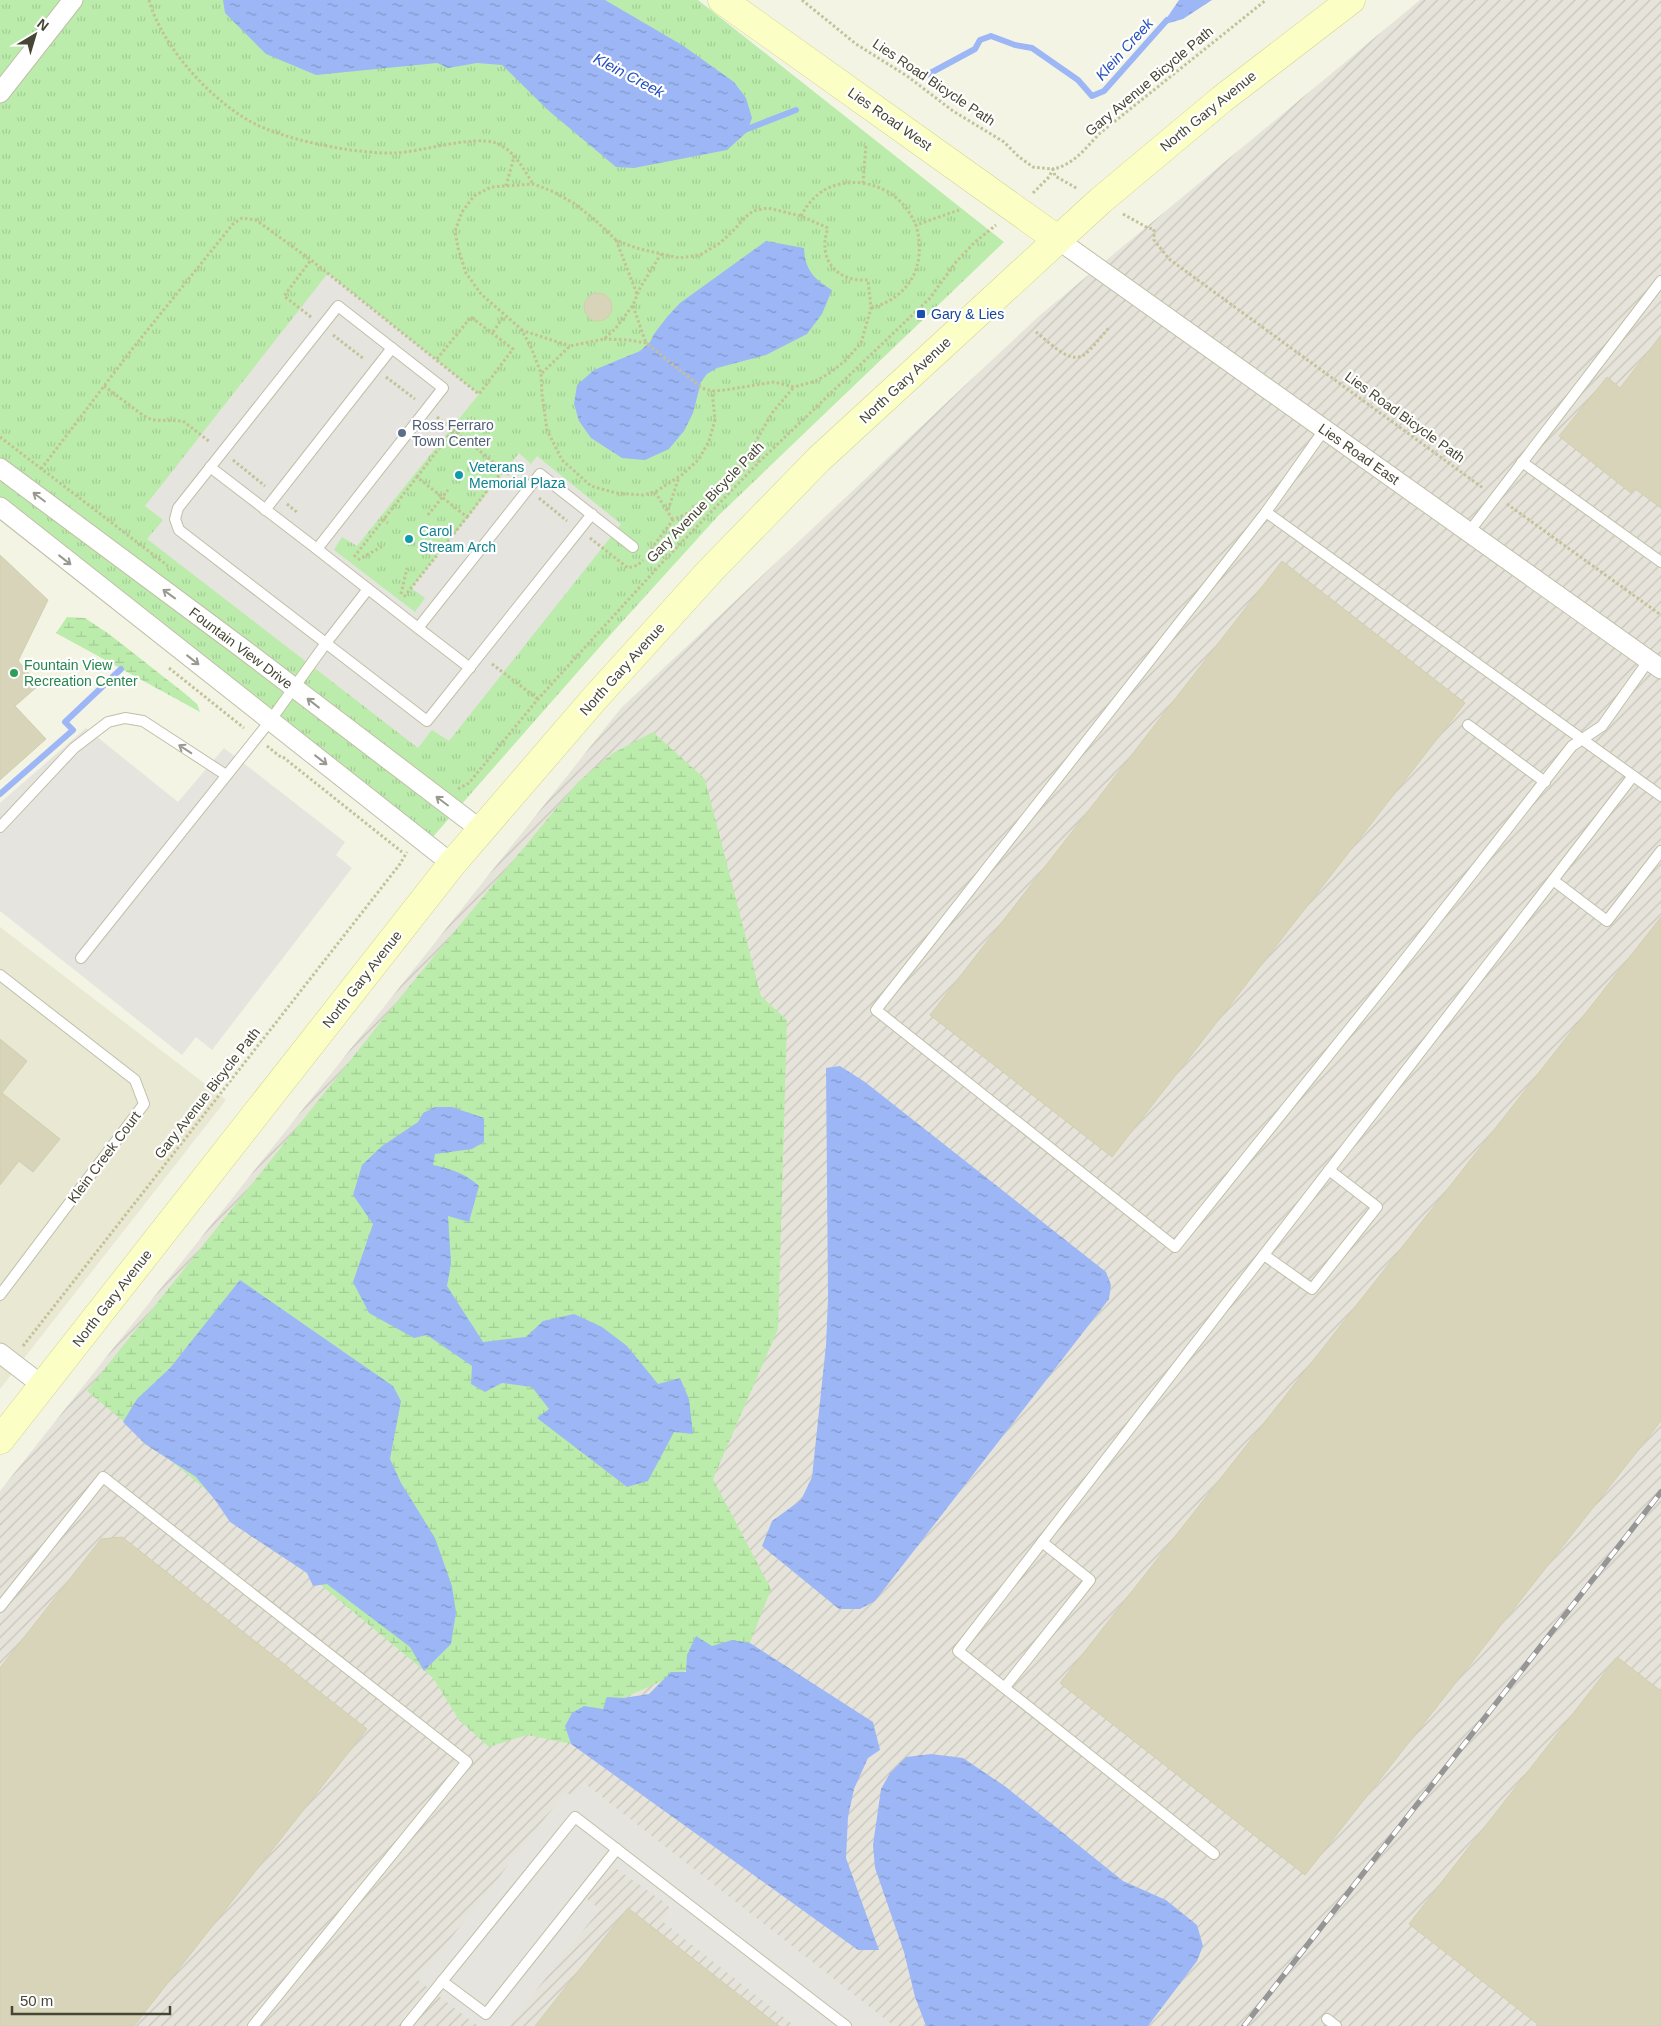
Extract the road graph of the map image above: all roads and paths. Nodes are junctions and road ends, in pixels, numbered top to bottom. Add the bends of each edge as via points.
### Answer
1 (73, 0) edge
2 (149, 0) edge
3 (722, 0) edge
4 (802, 0) edge
5 (1266, 0) edge
6 (1351, 0) edge
7 (0, 93) edge
8 (866, 144) dead end
9 (514, 156) junction
10 (1053, 169) junction
11 (1055, 176) dead end
12 (1049, 177) dead end
13 (863, 182) junction
14 (534, 184) junction
15 (506, 186) junction
16 (959, 210) dead end
17 (800, 216) junction
18 (916, 225) junction
19 (1148, 228) dead end
20 (982, 236) dead end
21 (1057, 239) junction
22 (616, 240) junction
23 (661, 254) junction
24 (1661, 281) edge
25 (637, 294) junction
26 (633, 305) junction
27 (871, 308) junction
28 (504, 316) junction
29 (1108, 328) dead end
30 (521, 330) junction
31 (493, 332) junction
32 (1036, 332) dead end
33 (604, 339) junction
34 (646, 343) junction
35 (570, 346) junction
36 (392, 348) junction
37 (436, 360) junction
38 (541, 373) junction
39 (794, 387) junction
40 (712, 391) junction
41 (453, 430) dead end
42 (1324, 430) junction
43 (0, 437) edge
44 (760, 461) junction
45 (1522, 462) junction
46 (210, 467) junction
47 (0, 468) edge
48 (41, 468) junction
49 (503, 470) dead end
50 (733, 472) junction
51 (679, 476) junction
52 (417, 477) junction
53 (448, 490) dead end
54 (655, 492) junction
55 (1496, 496) junction
56 (442, 497) junction
57 (0, 507) edge
58 (265, 510) junction
59 (668, 510) junction
60 (1266, 512) junction
61 (592, 514) junction
62 (428, 515) dead end
63 (466, 517) junction
64 (383, 520) junction
65 (673, 520) junction
66 (388, 523) dead end
67 (1469, 532) junction
68 (383, 546) dead end
69 (633, 547) dead end
70 (317, 549) junction
71 (354, 557) dead end
72 (358, 560) dead end
73 (1661, 562) edge
74 (407, 568) dead end
75 (628, 568) dead end
76 (176, 572) dead end
77 (368, 589) junction
78 (1661, 614) edge
79 (418, 628) junction
80 (326, 643) junction
81 (1655, 665) edge
82 (470, 668) junction
83 (295, 689) junction
84 (270, 721) junction
85 (1468, 724) dead end
86 (1582, 740) junction
87 (226, 775) junction
88 (1633, 776) junction
89 (1545, 782) junction
90 (455, 793) dead end
91 (1661, 796) edge
92 (0, 826) edge
93 (481, 830) junction
94 (1661, 851) edge
95 (407, 852) dead end
96 (452, 864) junction
97 (1553, 880) junction
98 (81, 958) dead end
99 (0, 975) edge
100 (1329, 1170) junction
101 (1264, 1255) junction
102 (0, 1294) edge
103 (23, 1346) dead end
104 (0, 1353) edge
105 (43, 1386) junction
106 (0, 1440) edge
107 (1042, 1542) junction
108 (0, 1607) edge
109 (1005, 1687) junction
110 (617, 1849) junction
111 (1214, 1854) dead end
112 (442, 1981) junction
113 (1327, 2019) dead end
114 (252, 2026) edge
115 (406, 2026) edge
116 (846, 2026) edge
117 (1336, 2026) edge

1 - 7 street
2 - 9 path via 171,46 200,82 233,111 268,130 343,149 394,153 469,142 494,142 509,149
3 - 21 street, Lies Road West
4 - 10 path, Lies Road Bicycle Path via 856,44 1004,142 1033,167
5 - 10 path, Gary Avenue Bicycle Path via 1104,130 1080,155
6 - 21 street, North Gary Avenue via 1222,99
8 - 13 path
9 - 14 path
9 - 15 path
10 - 11 path
10 - 12 path
13 - 17 path via 850,181 824,189
13 - 18 path via 895,196
14 - 15 path
14 - 22 path via 575,204
15 - 28 path via 491,187 474,196 462,212 455,232 466,274
16 - 18 path
17 - 23 path via 768,208 753,211 720,243 700,256 680,258
17 - 27 path via 828,228 824,244 829,261 833,268 849,279 868,280
18 - 27 path via 920,249 915,272 894,298
19 - 55 path, Lies Road Bicycle Path via 1154,229 1154,240 1169,258
20 - 44 path, Gary Avenue Bicycle Path via 956,262 930,298
21 - 42 street, Lies Road East
21 - 93 street, North Gary Avenue via 770,507 595,698
22 - 23 path
22 - 25 path
23 - 25 path
24 - 45 lane
25 - 26 path
26 - 33 path
26 - 34 path
27 - 39 path via 861,343 845,361 816,382
28 - 30 path
28 - 31 path
29 - 32 path via 1083,355 1077,357 1066,355
30 - 35 path
30 - 38 path
31 - 37 path via 471,316
31 - 37 path via 513,349 479,394
33 - 34 path
33 - 35 path
34 - 40 path via 702,388
35 - 38 path
36 - 46 lane via 338,306
36 - 58 lane
36 - 70 lane via 443,388
37 - 48 path via 311,260 256,220 242,218 233,224 133,348
38 - 54 path via 547,430 562,460 591,486 616,493 643,495
39 - 40 path via 774,382
39 - 50 path via 772,413 751,450
40 - 51 path via 715,420 709,441 699,459
41 - 52 path
42 - 60 lane
42 - 67 street, Lies Road East
43 - 48 path
44 - 50 path via 747,461
44 - 90 path, Gary Avenue Bicycle Path via 544,692 469,783
45 - 55 lane
45 - 73 lane
46 - 58 lane
46 - 80 lane via 178,508 175,519 179,530
83 -> 47 street, Fountain View Drive
48 - 76 path
49 - 63 path
50 - 65 path via 690,512
51 - 54 path
51 - 59 path
52 - 56 path
52 - 64 path
53 - 56 path
54 - 59 path
55 - 67 lane
55 - 78 path, Lies Road Bicycle Path
56 - 62 path
56 - 63 path
57 -> 84 street
58 - 70 lane
59 - 65 path
60 - 86 lane
60 - 89 lane via 876,1010 1175,1247
61 - 69 lane
61 - 79 lane via 540,474
61 - 82 lane
63 - 74 path via 403,596
64 - 66 path
64 - 71 path
65 - 75 path via 638,565
67 - 81 street, Lies Road East
68 - 72 path
70 - 77 lane
77 - 79 lane
77 - 80 lane
79 - 82 lane
80 - 82 lane via 427,721
80 - 83 lane
81 - 86 lane via 1602,726
83 - 84 lane
93 -> 83 street, Fountain View Drive
84 - 87 lane
84 -> 96 street
85 - 89 lane
86 - 88 lane
86 - 89 lane via 1572,746
87 -> 92 lane via 143,721 126,718 108,722 74,748
87 - 98 lane
88 - 91 lane
88 - 97 lane
93 - 96 street, North Gary Avenue
94 - 97 lane via 1607,920
95 - 103 path, Gary Avenue Bicycle Path
96 - 105 street, North Gary Avenue
97 - 100 lane
99 - 102 lane, Klein Creek Court via 135,1080 144,1104
100 - 101 lane
100 - 101 lane via 1377,1207 1312,1289
101 - 107 lane
104 - 105 street
105 - 106 street, North Gary Avenue
107 - 109 lane via 958,1651
107 - 109 lane via 1090,1580
108 - 114 lane via 103,1477 467,1762
109 - 111 lane
110 - 112 lane via 575,1817
110 - 112 lane via 486,2014
110 - 116 lane
112 - 115 lane
113 - 117 lane

